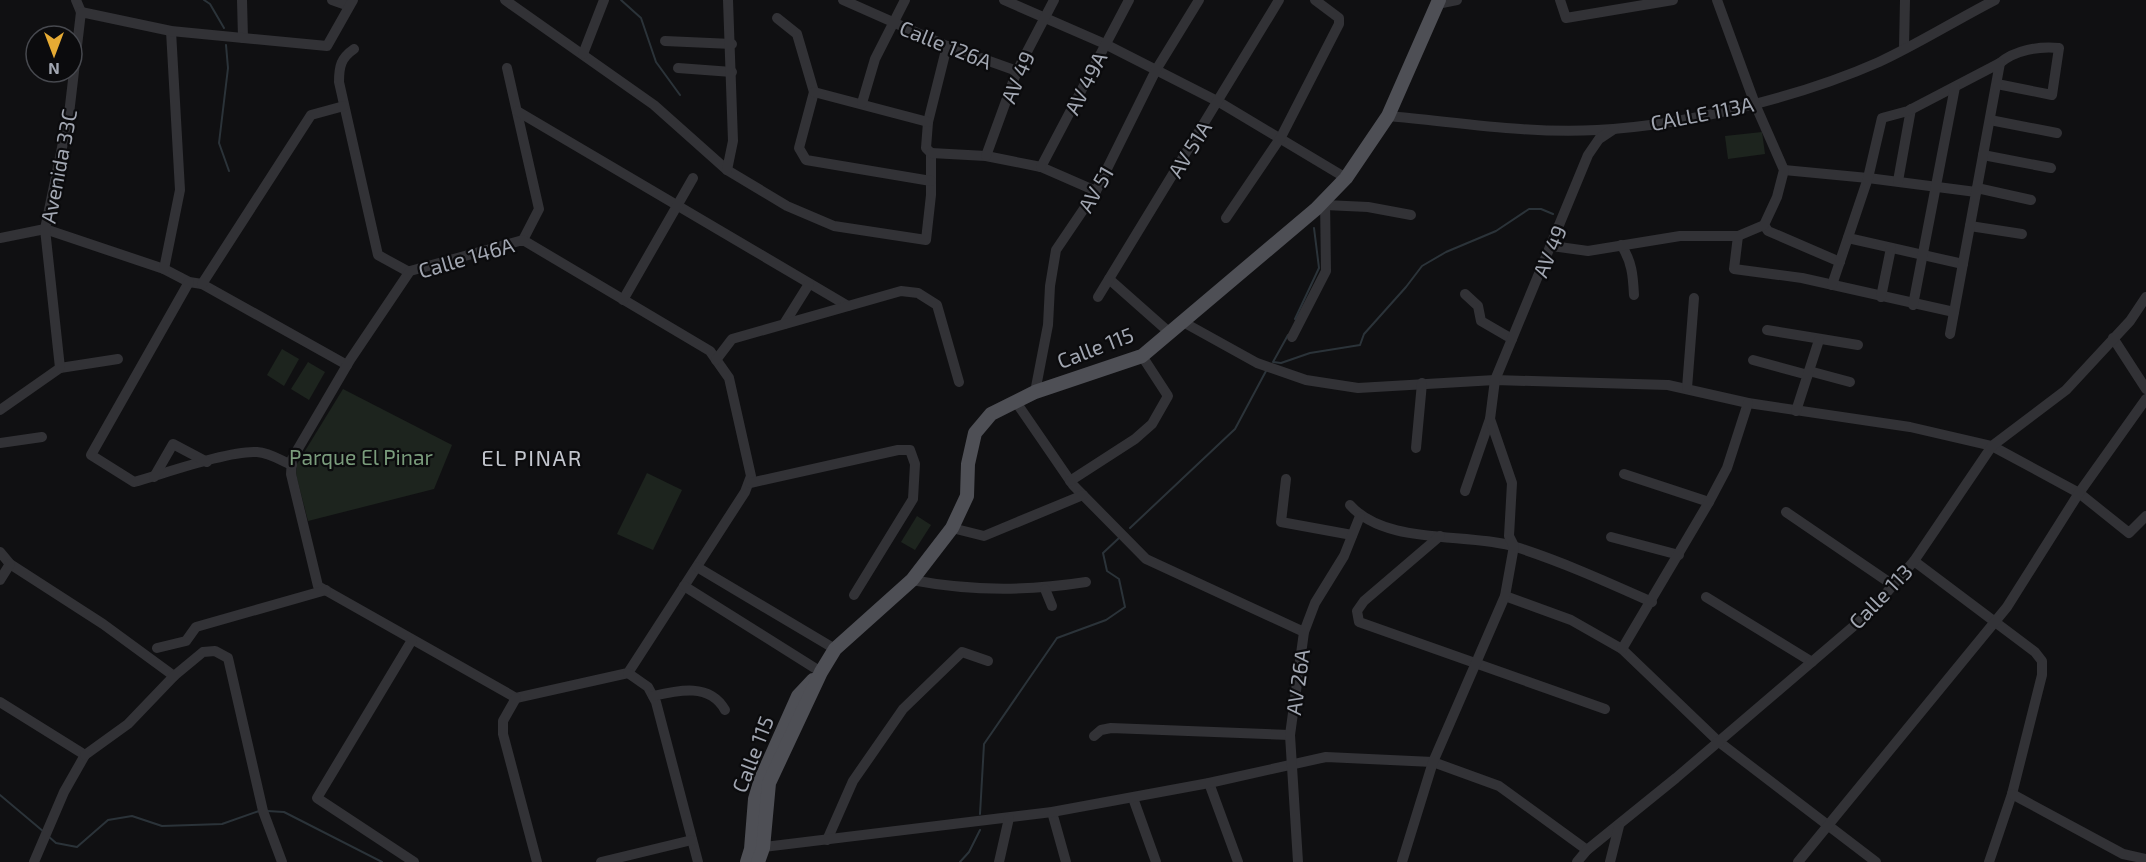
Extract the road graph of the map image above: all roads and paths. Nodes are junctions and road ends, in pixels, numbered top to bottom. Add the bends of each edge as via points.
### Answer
1 (76, 0) edge
2 (242, 0) edge
3 (332, 0) edge
4 (505, 0) edge
5 (604, 0) edge
6 (728, 0) edge
7 (843, 0) edge
8 (905, 0) edge
9 (1004, 0) edge
10 (1054, 0) edge
11 (1130, 0) edge
12 (1199, 0) edge
13 (1279, 0) edge
14 (1316, 0) edge
15 (1457, 0) edge
16 (1560, 0) edge
17 (1673, 0) edge
18 (1905, 0) edge
19 (1995, 0) edge
20 (1720, 1) edge
21 (1438, 2) edge
22 (351, 3) edge
23 (81, 12) junction
24 (777, 18) dead end
25 (1044, 18) junction
26 (894, 23) junction
27 (171, 32) junction
28 (243, 38) junction
29 (665, 41) dead end
30 (732, 44) junction
31 (1105, 44) junction
32 (947, 46) junction
33 (1904, 48) junction
34 (354, 49) dead end
35 (583, 54) junction
36 (2000, 63) junction
37 (507, 68) dead end
38 (678, 68) dead end
39 (1156, 70) junction
40 (1017, 71) junction
41 (732, 72) junction
42 (1996, 84) junction
43 (1955, 87) junction
44 (814, 92) junction
45 (1219, 102) junction
46 (862, 103) junction
47 (1755, 104) junction
48 (344, 106) junction
49 (1911, 109) junction
50 (517, 111) junction
51 (1388, 116) junction
52 (1990, 120) junction
53 (928, 122) junction
54 (1614, 129) junction
55 (2057, 133) dead end
56 (1281, 137) junction
57 (931, 153) junction
58 (1983, 155) junction
59 (986, 156) junction
60 (1041, 167) junction
61 (2051, 168) dead end
62 (1784, 170) junction
63 (727, 171) junction
64 (1868, 177) junction
65 (693, 178) dead end
66 (1346, 178) junction
67 (931, 181) junction
68 (1898, 182) junction
69 (1936, 186) junction
70 (1977, 190) junction
71 (1096, 191) junction
72 (2031, 200) dead end
73 (1325, 202) junction
74 (677, 206) junction
75 (1410, 215) dead end
76 (1226, 218) dead end
77 (1764, 225) junction
78 (1970, 226) junction
79 (45, 229) junction
80 (2022, 234) dead end
81 (1738, 236) junction
82 (0, 238) edge
83 (1848, 238) junction
84 (523, 240) junction
85 (1621, 245) junction
86 (1552, 246) junction
87 (1891, 248) junction
88 (1922, 255) junction
89 (1839, 262) junction
90 (1963, 264) junction
91 (164, 269) junction
92 (409, 273) junction
93 (1109, 279) junction
94 (189, 282) junction
95 (202, 284) junction
96 (810, 284) junction
97 (1832, 285) junction
98 (1465, 294) dead end
99 (1634, 295) dead end
100 (1098, 297) dead end
101 (1881, 297) junction
102 (2146, 297) edge
103 (1694, 298) dead end
104 (623, 300) junction
105 (1913, 305) junction
106 (848, 306) junction
107 (1954, 312) junction
108 (1183, 322) junction
109 (784, 324) junction
110 (1767, 330) dead end
111 (1170, 333) junction
112 (1950, 334) dead end
113 (1292, 337) dead end
114 (2113, 338) junction
115 (1512, 339) junction
116 (1819, 340) junction
117 (1858, 345) dead end
118 (1142, 356) junction
119 (118, 359) dead end
120 (716, 360) junction
121 (1754, 360) dead end
122 (347, 365) junction
123 (60, 368) junction
124 (1809, 373) junction
125 (1495, 380) junction
126 (959, 382) dead end
127 (1851, 382) dead end
128 (1422, 383) junction
129 (1687, 388) junction
130 (2146, 389) edge
131 (1035, 392) junction
132 (2146, 399) edge
133 (1016, 402) junction
134 (1748, 403) junction
135 (0, 410) edge
136 (1796, 411) junction
137 (1490, 418) junction
138 (42, 437) dead end
139 (0, 443) edge
140 (1992, 446) junction
141 (1416, 448) dead end
142 (207, 462) junction
143 (292, 465) junction
144 (1624, 474) dead end
145 (154, 477) junction
146 (1286, 479) dead end
147 (1070, 480) junction
148 (750, 483) junction
149 (1465, 491) dead end
150 (2079, 493) junction
151 (1083, 495) junction
152 (1709, 502) junction
153 (1350, 505) dead end
154 (1786, 512) dead end
155 (1360, 516) junction
156 (2146, 516) edge
157 (952, 528) junction
158 (1352, 536) junction
159 (1440, 536) junction
160 (1611, 537) dead end
161 (1514, 546) junction
162 (0, 552) edge
163 (1679, 555) junction
164 (1914, 561) junction
165 (10, 564) junction
166 (697, 567) junction
167 (0, 580) edge
168 (912, 580) junction
169 (1086, 582) dead end
170 (1893, 585) junction
171 (684, 586) junction
172 (1046, 589) junction
173 (326, 590) junction
174 (854, 595) dead end
175 (1505, 596) junction
176 (1706, 597) dead end
177 (1652, 602) junction
178 (1052, 606) dead end
179 (1996, 622) junction
180 (1304, 632) junction
181 (412, 640) junction
182 (157, 648) dead end
183 (1622, 649) junction
184 (835, 650) junction
185 (988, 661) dead end
186 (1812, 662) junction
187 (1476, 665) junction
188 (821, 672) junction
189 (628, 673) junction
190 (174, 676) junction
191 (653, 696) junction
192 (516, 698) junction
193 (0, 702) edge
194 (1605, 709) dead end
195 (725, 710) dead end
196 (1290, 735) junction
197 (1094, 736) dead end
198 (1719, 742) junction
199 (85, 755) junction
200 (1433, 762) junction
201 (1293, 763) junction
202 (1209, 783) junction
203 (2012, 794) junction
204 (1133, 798) junction
205 (1052, 812) junction
206 (1009, 818) junction
207 (1619, 825) junction
208 (1827, 827) junction
209 (693, 840) junction
210 (827, 840) junction
211 (1587, 850) junction
212 (753, 853) edge
213 (2146, 859) edge
214 (34, 862) edge
215 (282, 862) edge
216 (414, 862) edge
217 (537, 862) edge
218 (601, 862) edge
219 (698, 862) edge
220 (758, 862) edge
221 (999, 862) edge
222 (1066, 862) edge
223 (1156, 862) edge
224 (1238, 862) edge
225 (1298, 862) edge
226 (1402, 862) edge
227 (1577, 862) edge
228 (1610, 862) edge
229 (1798, 862) edge
230 (1876, 862) edge
231 (1989, 862) edge

1 - 23 street
2 - 28 street
3 - 22 street
4 - 35 street
5 - 35 street
6 - 30 street
7 - 26 street, Calle 126A
8 - 26 street
9 - 25 street
10 - 25 street, AV 49
11 - 31 street, AV 49A
12 - 39 street, AV 51
13 - 45 street, AV 51A
14 - 56 street via 1339,18 1339,24
15 - 21 street
16 - 17 street via 1566,18
18 - 33 street
19 - 33 street, CALLE 113A
20 - 47 street
21 - 51 main road, Calle 115
22 - 28 street via 327,46
23 - 27 street
23 - 79 street, Avenida 33C via 69,114
24 - 44 street via 797,34
25 - 31 street
25 - 40 street, AV 49
26 - 32 street, Calle 126A
26 - 46 street via 875,59
27 - 28 street
27 - 91 street via 180,190
29 - 30 street
30 - 41 street
31 - 39 street
31 - 60 street, AV 49A
32 - 40 street, Calle 126A
32 - 53 street
33 - 47 street, CALLE 113A via 1878,62
34 - 48 street via 344,56 339,68
35 - 63 street via 654,105
36 - 42 street
36 - 42 street via 2009,55 2059,48 2052,95
36 - 43 street
37 - 50 street
38 - 41 street
39 - 45 street
39 - 71 street, AV 51
40 - 59 street, AV 49
41 - 63 street via 733,141
42 - 52 street
43 - 49 street
43 - 69 street
44 - 46 street
44 - 67 street via 799,148 806,160
45 - 56 street
45 - 93 street, AV 51A
46 - 53 street
47 - 54 street, CALLE 113A
47 - 62 street
48 - 92 street via 378,255
48 - 95 street via 311,115
49 - 64 street via 1882,118
49 - 68 street
50 - 74 street
50 - 84 street via 539,209
51 - 54 street, CALLE 113A via 1508,127
51 - 66 main road, Calle 115
52 - 55 street
52 - 58 street
53 - 57 street via 926,148
54 - 86 street, AV 49 via 1588,155
56 - 66 street
56 - 76 street
57 - 59 street
57 - 67 street
58 - 61 street
58 - 70 street
59 - 60 street
60 - 71 street
62 - 64 street
62 - 77 street
63 - 67 street via 787,206 834,226 926,240
64 - 68 street
64 - 83 street
65 - 74 street
66 - 73 main road, Calle 115
68 - 69 street
69 - 70 street
69 - 88 street
70 - 72 street
70 - 78 street
71 - 131 street, AV 51 via 1056,250 1048,325
73 - 75 street
73 - 108 main road, Calle 115
73 - 113 street via 1326,271
74 - 96 street
74 - 104 street
77 - 81 street
77 - 89 street via 1768,231
78 - 80 street
78 - 90 street
79 - 82 street
79 - 91 street
79 - 123 street, Avenida 33C
81 - 85 street via 1680,236
81 - 97 street via 1734,269
83 - 87 street
83 - 89 street
84 - 92 street, Calle 146A
84 - 104 street, Calle 146A
85 - 86 street via 1588,251
85 - 99 street via 1633,273
86 - 115 street, AV 49
87 - 88 street
87 - 101 street
88 - 90 street
88 - 105 street
89 - 97 street
90 - 107 street
91 - 94 street
92 - 122 street, Calle 146A
93 - 100 street, AV 51A
93 - 111 street
94 - 95 street
94 - 145 street via 91,455 134,483
95 - 122 street
96 - 106 street
96 - 109 street
97 - 101 street
98 - 115 street via 1478,306 1481,321
101 - 105 street
102 - 114 street, Calle 113
103 - 129 street
104 - 120 street, Calle 146A via 710,351
105 - 107 street
106 - 109 street
106 - 126 street via 901,291 918,292 937,304
107 - 112 street
108 - 111 main road, Calle 115
108 - 128 street via 1257,363 1306,380 1358,388
109 - 120 street via 732,339
110 - 116 street
111 - 118 main road, Calle 115
114 - 130 street
114 - 140 street, Calle 113 via 2066,390
115 - 125 street, AV 49
116 - 117 street
116 - 124 street
118 - 131 main road, Calle 115
118 - 147 street via 1168,396 1152,424
119 - 123 street
120 - 148 street, Calle 146A via 729,378
121 - 124 street
122 - 143 street, Calle 146A
123 - 135 street
124 - 127 street
124 - 136 street
125 - 128 street
125 - 129 street
125 - 137 street, AV 49
128 - 141 street
129 - 134 street
131 - 133 main road, Calle 115
132 - 150 street
133 - 147 street
133 - 157 main road, Calle 115 via 991,414 975,433 966,496
134 - 136 street
134 - 152 street via 1727,468
136 - 140 street via 1910,427
137 - 149 street
137 - 161 street via 1512,483 1509,536
138 - 139 street
140 - 150 street
140 - 164 street, Calle 113
142 - 143 street via 255,452
142 - 145 street
142 - 145 street via 173,444
143 - 173 street via 318,586
144 - 152 street
146 - 158 street via 1281,522
147 - 151 street
148 - 166 street
148 - 174 street via 910,450 915,464 913,499
150 - 156 street via 2129,533
150 - 179 street
151 - 157 street via 984,536
151 - 180 street via 1152,562
152 - 163 street
153 - 155 street
154 - 170 street
155 - 158 street, AV 26A
155 - 159 street via 1403,531
157 - 168 main road, Calle 115
158 - 180 street, AV 26A
159 - 161 street
159 - 187 street via 1364,601 1357,617 1364,625
160 - 163 street
161 - 175 street
161 - 177 street
162 - 165 street
163 - 177 street
164 - 170 street, Calle 113
164 - 179 street
165 - 167 street
165 - 190 street
166 - 171 street
166 - 184 street
168 - 172 street via 948,587
168 - 184 main road, Calle 115
169 - 172 street
170 - 186 street, Calle 113 via 1869,613
171 - 188 street
171 - 189 street
172 - 178 street
173 - 181 street
173 - 182 street via 196,627 186,641
175 - 183 street via 1571,620
175 - 187 street
176 - 186 street
177 - 183 street
179 - 203 street via 2042,661 2042,675
179 - 208 street
180 - 196 street, AV 26A
181 - 192 street
181 - 216 street via 317,798
183 - 198 street
184 - 188 main road, Calle 115
185 - 210 street via 963,652 903,709 853,781
186 - 198 street, Calle 113
187 - 194 street
187 - 200 street
188 - 212 main road, Calle 115 via 798,696 761,779 755,799
189 - 191 street via 648,687
189 - 192 street
190 - 199 street via 128,724
190 - 215 street via 203,652 215,651 228,658 263,811
191 - 195 street via 684,689 710,694 719,699
191 - 209 street
192 - 217 street via 503,721 502,734
193 - 199 street
196 - 197 street via 1106,728
196 - 201 street, AV 26A
198 - 207 street, Calle 113
198 - 208 street
199 - 214 street via 64,792
200 - 201 street via 1326,757
200 - 211 street via 1499,786
200 - 226 street
201 - 202 street
201 - 225 street, AV 26A
202 - 204 street
202 - 224 street
203 - 213 street via 2123,854
203 - 231 street
204 - 205 street
204 - 223 street
205 - 206 street
205 - 222 street
206 - 210 street
206 - 221 street
207 - 211 street, Calle 113
207 - 228 street
208 - 229 street
208 - 230 street
209 - 218 street
209 - 219 street
210 - 212 street
211 - 227 street, Calle 113
212 - 220 main road, Calle 115

